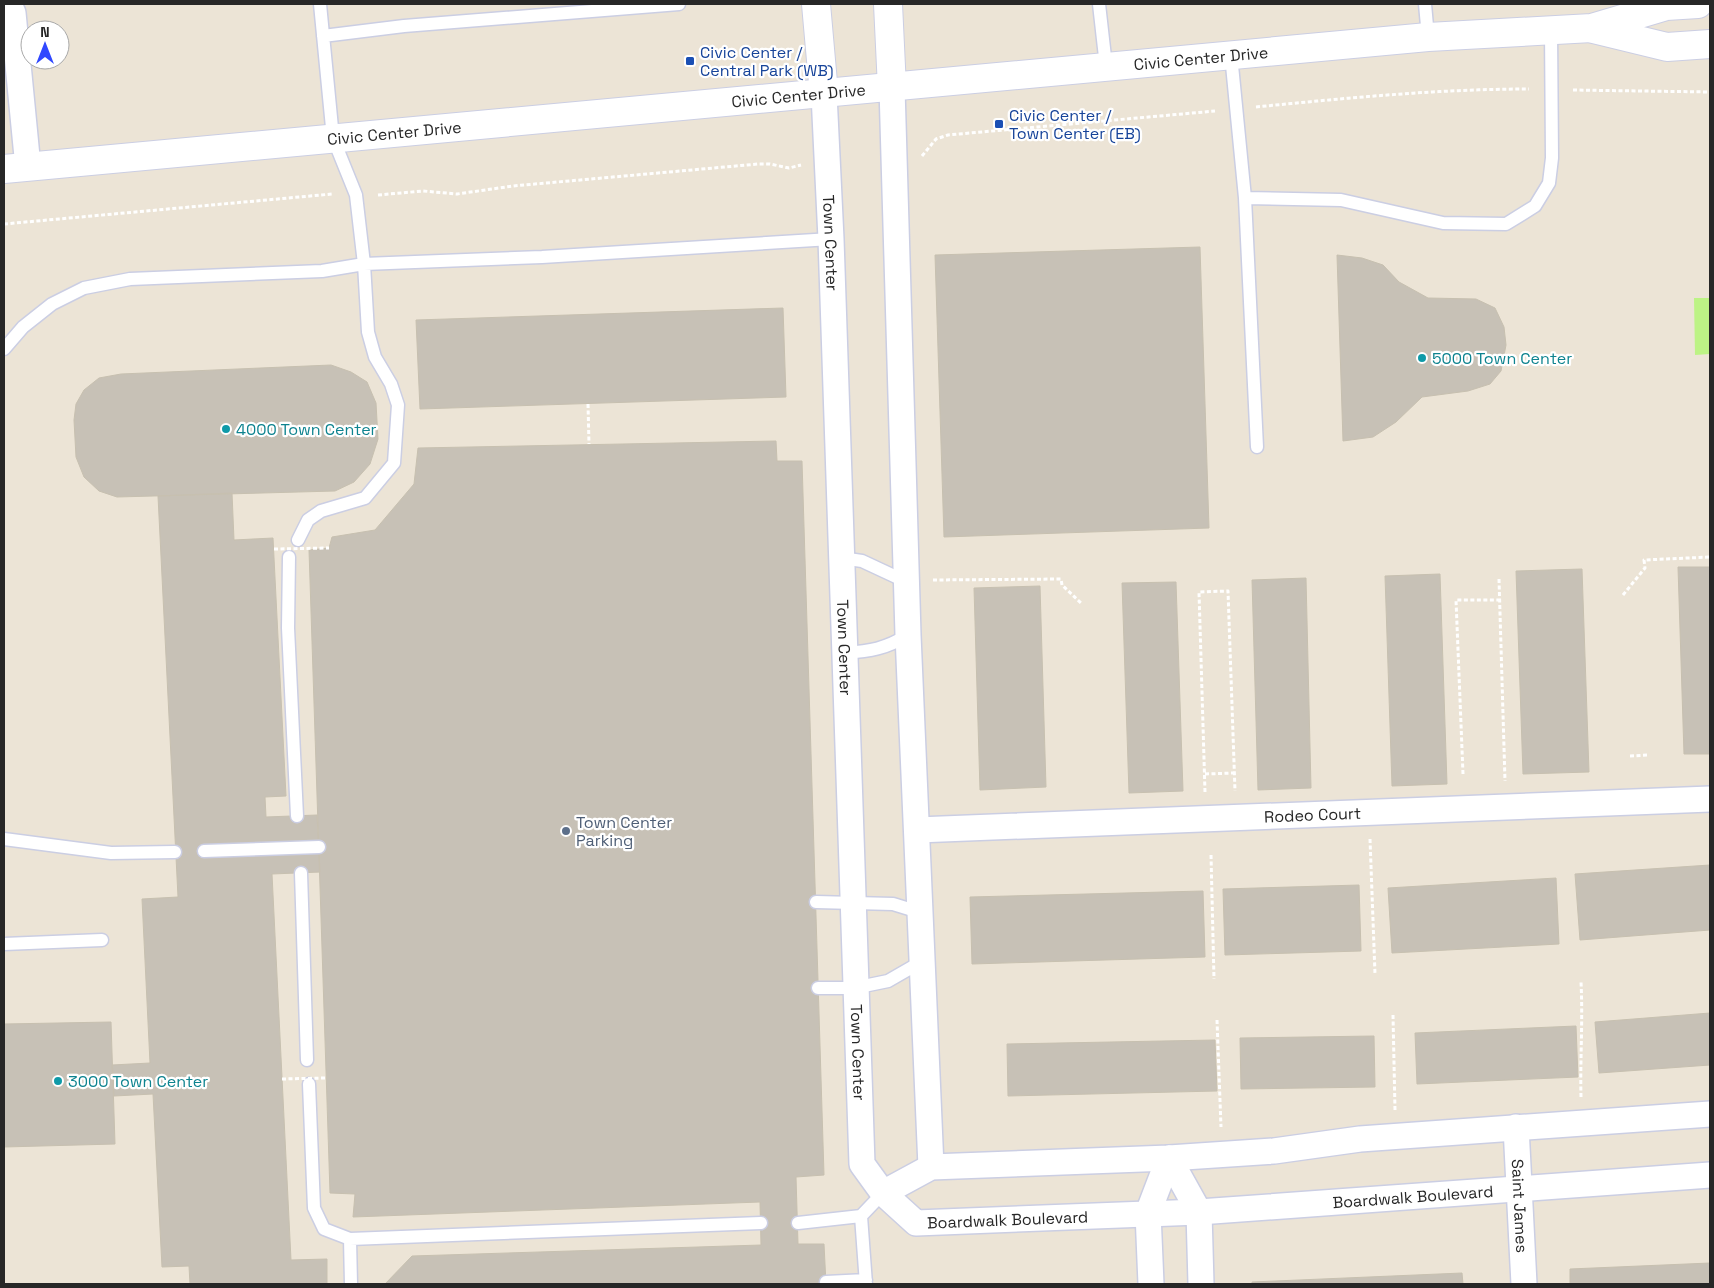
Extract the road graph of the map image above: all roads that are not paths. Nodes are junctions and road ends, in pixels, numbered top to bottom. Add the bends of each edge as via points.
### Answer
1 (9, 4) edge
2 (320, 4) edge
3 (679, 4) edge
4 (816, 4) edge
5 (888, 4) edge
6 (1099, 4) edge
7 (1425, 4) edge
8 (1698, 4) edge
9 (1592, 28) junction
10 (1551, 30) junction
11 (323, 36) junction
12 (1428, 37) junction
13 (1710, 44) edge
14 (1230, 55) junction
15 (1106, 66) junction
16 (892, 88) junction
17 (824, 94) junction
18 (333, 138) junction
19 (16, 168) edge
20 (1245, 198) junction
21 (831, 239) junction
22 (364, 264) junction
23 (4, 349) edge
24 (1257, 447) dead end
25 (298, 540) dead end
26 (289, 557) dead end
27 (841, 558) junction
28 (917, 581) junction
29 (908, 635) junction
30 (844, 653) junction
31 (1710, 799) edge
32 (297, 816) dead end
33 (917, 830) junction
34 (4, 839) edge
35 (318, 847) dead end
36 (204, 851) dead end
37 (175, 852) dead end
38 (301, 873) dead end
39 (816, 902) dead end
40 (852, 902) junction
41 (919, 912) junction
42 (102, 940) dead end
43 (4, 944) edge
44 (921, 962) junction
45 (818, 988) dead end
46 (854, 988) junction
47 (307, 1060) dead end
48 (309, 1084) dead end
49 (1710, 1114) edge
50 (1516, 1127) junction
51 (1169, 1158) junction
52 (930, 1167) junction
53 (1710, 1175) edge
54 (1519, 1189) junction
55 (883, 1193) junction
56 (1199, 1212) junction
57 (1148, 1213) junction
58 (861, 1216) junction
59 (761, 1223) dead end
60 (798, 1223) dead end
61 (350, 1239) junction
62 (826, 1282) dead end
63 (866, 1282) edge
64 (351, 1284) edge
65 (1151, 1284) edge
66 (1201, 1284) edge
67 (1524, 1284) edge

1 - 19 street via 13,13
2 - 11 lane
3 - 11 lane via 404,26
4 - 17 street
5 - 16 street
6 - 15 lane
7 - 12 lane
8 - 9 street, Civic Center Drive via 1666,6
9 - 10 street, Civic Center Drive
9 - 13 street, Civic Center Drive via 1668,47
10 - 12 street, Civic Center Drive
10 - 20 lane via 1552,158 1549,182 1535,206 1506,224 1443,223 1342,200
11 - 18 lane
12 - 14 street, Civic Center Drive
14 - 15 street, Civic Center Drive
14 - 20 lane
15 - 16 street, Civic Center Drive
16 - 17 street, Civic Center Drive
16 - 28 street
17 - 18 street, Civic Center Drive
17 - 21 street, Town Center
18 - 19 street, Civic Center Drive
18 - 22 lane via 356,195
20 - 24 lane
21 - 22 lane via 542,257
21 - 27 street, Town Center
22 - 23 lane via 322,271 130,278 84,288 52,304
22 - 25 lane via 368,332 375,357 391,384 398,405 394,463 365,498 322,511 308,520
26 - 32 lane via 288,628
27 - 28 lane via 862,560
27 - 30 street, Town Center
28 - 29 street
29 - 30 lane via 890,646
29 - 33 street
30 - 40 street, Town Center
31 - 33 street, Rodeo Court
33 - 41 street
34 - 37 lane via 111,854
35 - 36 lane
38 - 47 lane
39 - 40 lane
40 - 41 lane via 893,904
40 - 46 street, Town Center
41 - 44 street
42 - 43 lane
44 - 46 lane via 888,981
44 - 52 street
45 - 46 lane
46 - 55 street, Town Center via 862,1164
48 - 61 lane via 314,1208 324,1229
49 - 50 street
50 - 51 street
50 - 54 street, Saint James
51 - 52 street
51 - 56 street
51 - 57 street
52 - 55 street
53 - 54 street, Boardwalk Boulevard
54 - 56 street, Boardwalk Boulevard
54 - 67 street, Saint James
55 - 57 street, Boardwalk Boulevard via 916,1223
55 - 58 lane
56 - 57 street, Boardwalk Boulevard
56 - 66 street
57 - 65 street
58 - 60 lane
58 - 63 lane
59 - 61 lane
61 - 64 lane
62 - 63 lane

